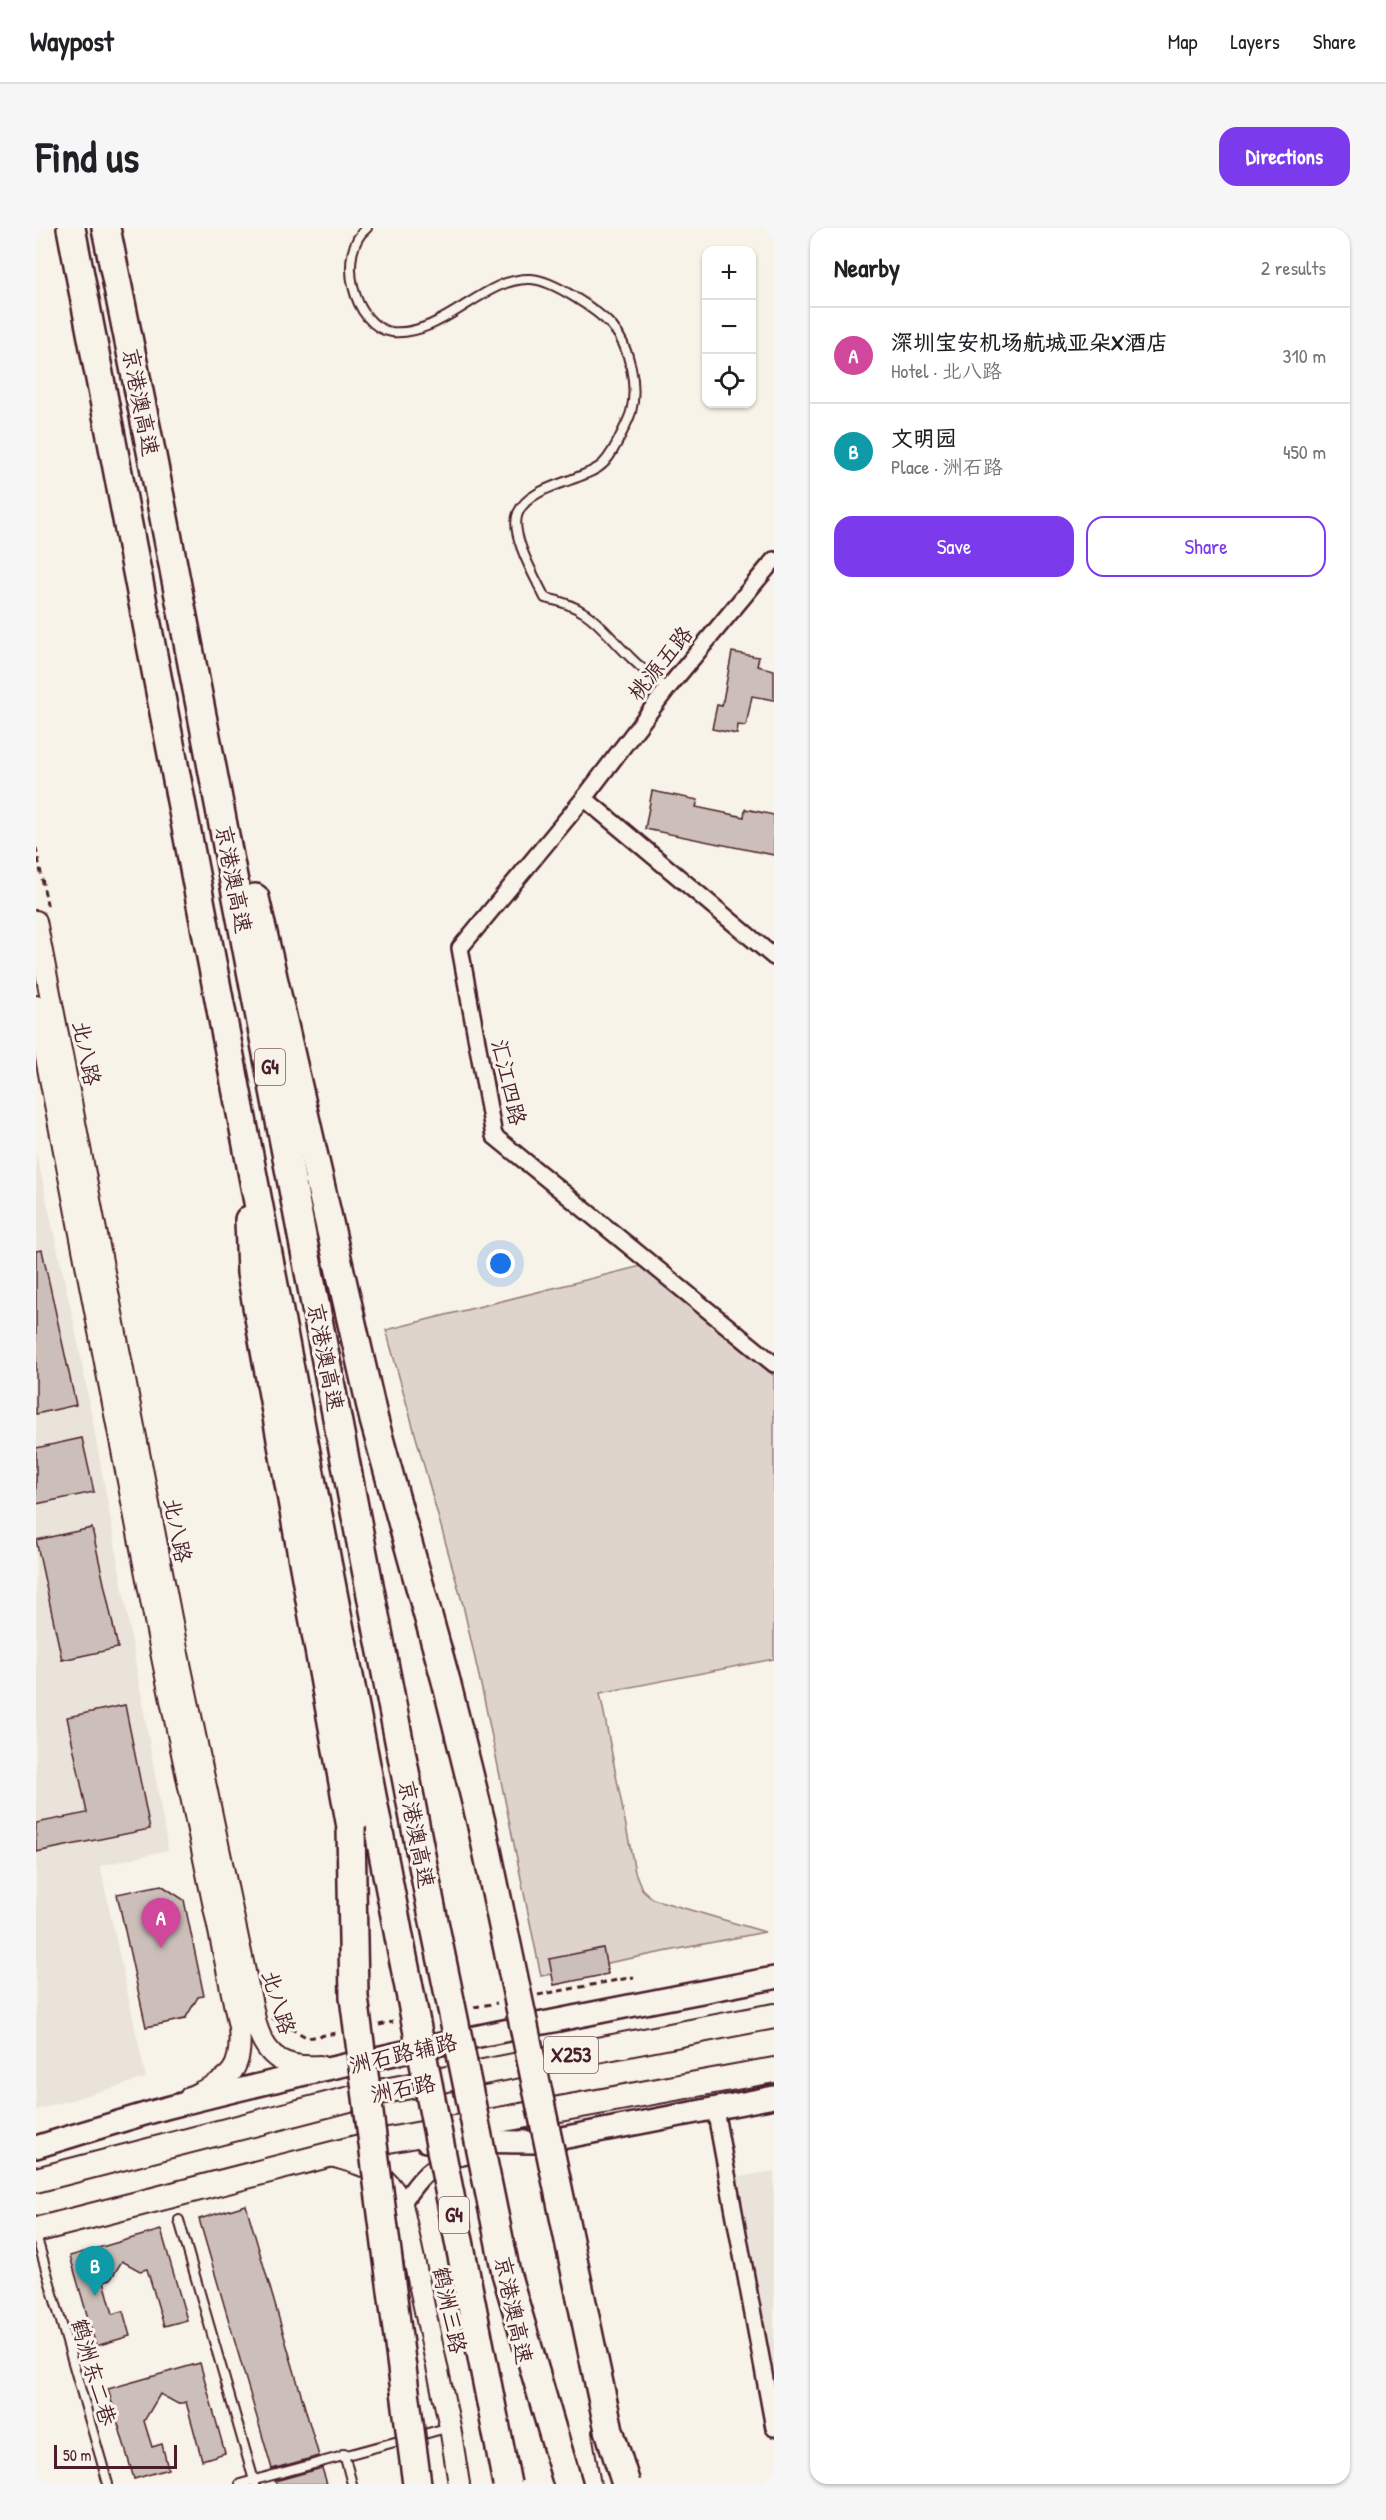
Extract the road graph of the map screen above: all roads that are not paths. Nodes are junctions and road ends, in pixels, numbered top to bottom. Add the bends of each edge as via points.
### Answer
1 (71, 228) edge
2 (106, 228) edge
3 (367, 228) edge
4 (155, 471) junction
5 (774, 560) edge
6 (667, 689) junction
7 (584, 798) junction
8 (43, 919) edge
9 (774, 957) edge
10 (36, 1006) edge
11 (52, 1085) edge
12 (246, 1131) junction
13 (774, 1364) edge
14 (401, 1947) junction
15 (774, 1978) edge
16 (774, 2016) edge
17 (359, 2063) junction
18 (774, 2070) edge
19 (774, 2097) edge
20 (166, 2108) junction
21 (715, 2109) junction
22 (383, 2141) junction
23 (541, 2142) junction
24 (36, 2147) edge
25 (327, 2156) junction
26 (36, 2180) edge
27 (402, 2204) junction
28 (178, 2220) dead end
29 (36, 2230) edge
30 (36, 2235) edge
31 (563, 2256) dead end
32 (506, 2273) junction
33 (450, 2427) junction
34 (596, 2427) dead end
35 (774, 2428) edge
36 (344, 2454) junction
37 (255, 2482) edge
38 (108, 2484) edge
39 (240, 2484) edge
40 (352, 2484) edge
41 (417, 2484) edge
42 (459, 2484) edge
43 (491, 2484) edge
44 (507, 2484) edge
45 (550, 2484) edge
46 (568, 2484) edge
47 (606, 2484) edge
48 (626, 2484) edge

1 - 12 highway, 京港澳高速 / G4
2 - 4 highway, 京港澳高速 / G4
3 - 6 lane via 352,248 352,281 364,310 381,328 392,332 423,326 524,279 545,281 611,325 621,338 628,355 633,393 631,412 612,453 600,467 553,486 524,504 516,524 523,551 545,598 589,615
4 - 32 highway, 京港澳高速 / G4, bridge via 431,1907
4 - 48 highway, bridge via 374,1420 482,1826 599,2385
5 - 6 street, 桃源五路
6 - 7 street, 桃源五路
7 - 9 street
7 - 13 street, 汇江四路 via 460,948 494,1136
8 - 11 street, 北八路
10 - 11 street, 北八路
11 - 17 street, 北八路 via 258,2032 267,2049 280,2061 292,2065
11 - 20 street, 北八路 via 163,1662 239,2027 241,2050 236,2067 210,2088
12 - 14 highway, 京港澳高速 / G4
12 - 41 highway, bridge via 251,1273 351,1827 354,1998
14 - 43 highway, bridge via 425,2160
14 - 44 highway, 京港澳高速 / G4, bridge
15 - 17 main road, 洲石路辅路 via 512,2028
16 - 26 main road, 洲石路 / X253 via 369,2094
17 - 20 main road, 洲石路辅路
18 - 22 main road, X253
19 - 21 main road
20 - 24 main road, 洲石路辅路
21 - 23 main road
21 - 35 street
22 - 23 main road
22 - 25 main road, X253
23 - 27 street via 435,2164 419,2177
23 - 31 lane
25 - 27 street, 鹤洲三路 via 361,2163 387,2180
25 - 29 main road, X253
27 - 33 street, 鹤洲三路
28 - 37 lane
30 - 38 lane, 鹤洲东二巷
32 - 45 highway, 京港澳高速 / G4
32 - 46 highway
33 - 36 lane
33 - 42 street, 鹤洲三路
34 - 47 lane
36 - 37 lane
36 - 40 lane
37 - 39 lane

